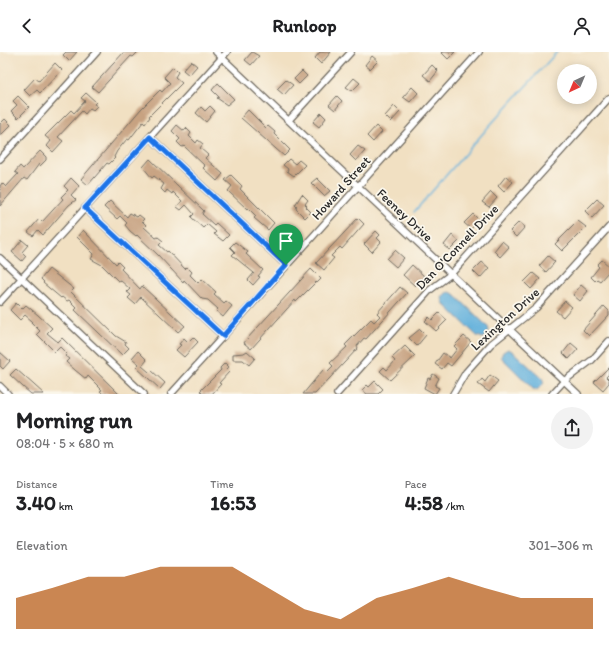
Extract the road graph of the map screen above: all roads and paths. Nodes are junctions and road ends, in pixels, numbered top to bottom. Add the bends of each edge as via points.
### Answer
1 (97, 52) edge
2 (216, 52) edge
3 (227, 52) edge
4 (351, 52) edge
5 (479, 52) edge
6 (222, 58) junction
7 (609, 98) edge
8 (289, 120) junction
9 (150, 137) junction
10 (0, 159) edge
11 (358, 186) junction
12 (85, 208) junction
13 (609, 227) edge
14 (0, 258) edge
15 (286, 265) junction
16 (451, 274) junction
17 (22, 278) junction
18 (0, 302) edge
19 (509, 330) junction
20 (223, 336) junction
21 (609, 341) edge
22 (564, 381) junction
23 (0, 386) edge
24 (8, 394) edge
25 (144, 394) edge
26 (172, 394) edge
27 (337, 394) edge
28 (453, 394) edge
29 (552, 394) edge
30 (578, 394) edge

1 - 10 street
2 - 6 street, Feeney Drive
3 - 6 street
4 - 8 street
5 - 11 street, Howard Street
6 - 8 street, Feeney Drive
6 - 9 street
7 - 16 street, Dan O'Connell Drive
8 - 11 street, Feeney Drive
9 - 12 street
9 - 15 street
11 - 15 street, Howard Street
11 - 16 street, Feeney Drive
12 - 17 street
12 - 20 street
13 - 19 street, Lexington Drive via 536,308
14 - 17 street
15 - 20 street, Howard Street
16 - 19 street, Feeney Drive
16 - 27 street, Dan O'Connell Drive via 430,290
17 - 18 street
17 - 25 street
19 - 22 street, Feeney Drive
19 - 28 street, Lexington Drive via 491,344 466,372
20 - 26 street, Howard Street
21 - 22 street via 592,360
22 - 29 street
22 - 30 street, Feeney Drive
23 - 24 street

